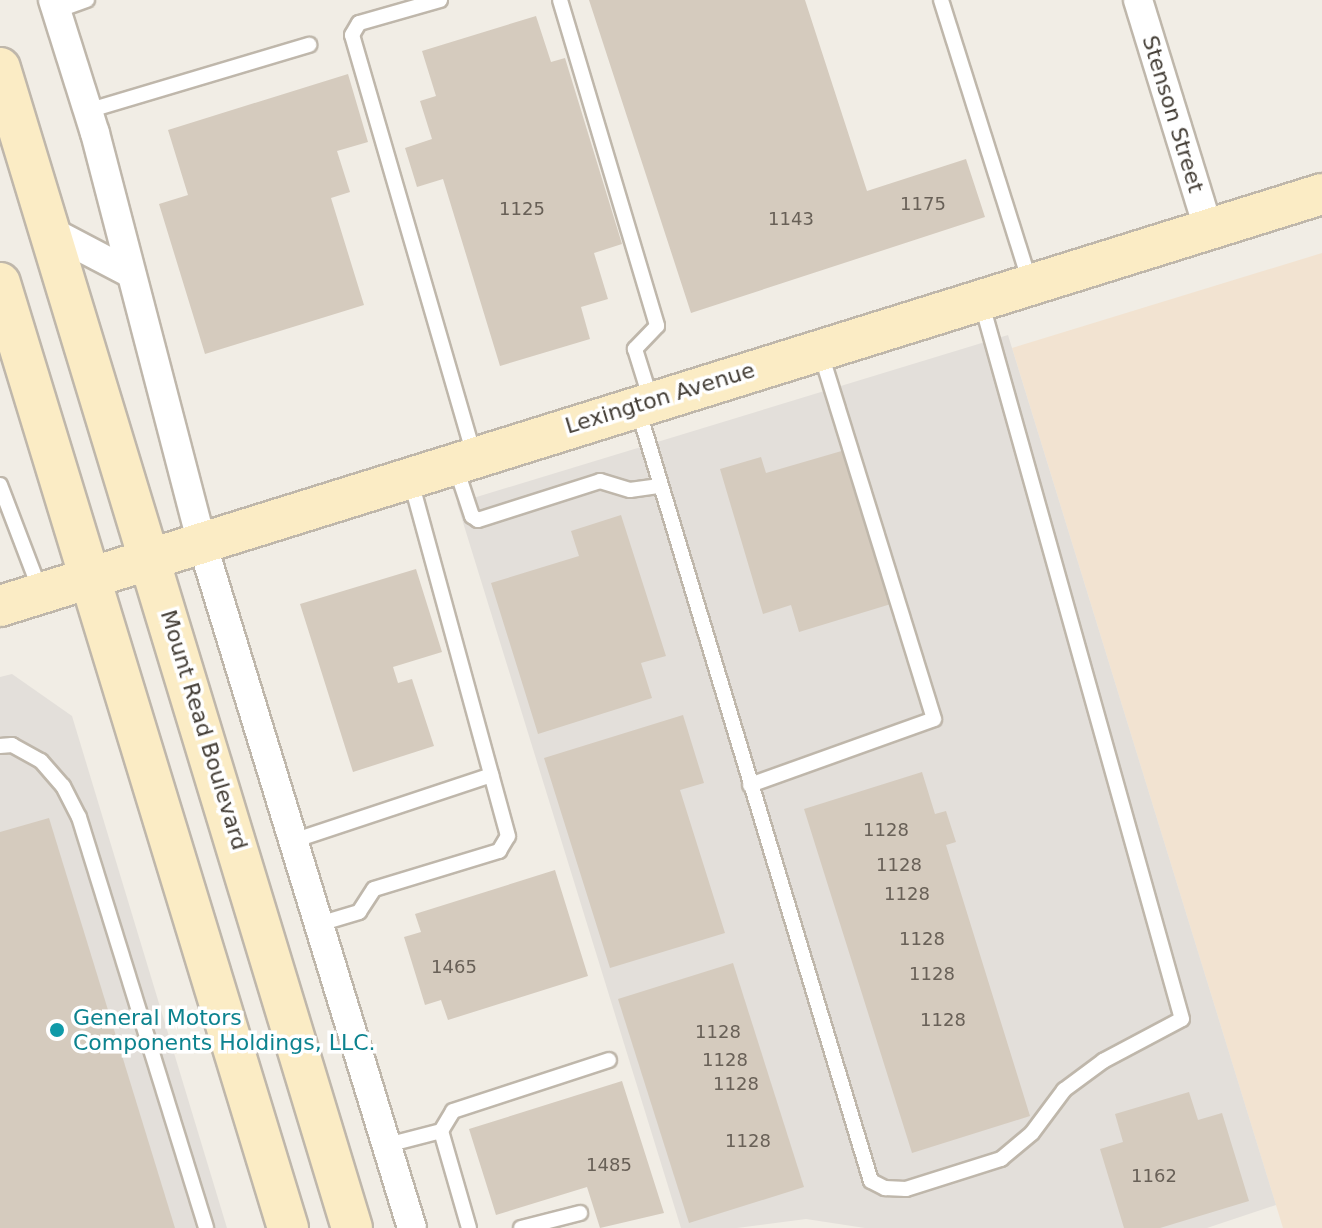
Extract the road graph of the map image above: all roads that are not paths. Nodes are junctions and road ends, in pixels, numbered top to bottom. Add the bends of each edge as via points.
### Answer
1 (87, 0) edge
2 (440, 0) edge
3 (560, 0) edge
4 (941, 0) edge
5 (1138, 0) edge
6 (55, 5) edge
7 (309, 45) dead end
8 (0, 68) edge
9 (87, 111) junction
10 (1322, 194) edge
11 (1208, 228) junction
12 (52, 232) junction
13 (130, 273) junction
14 (0, 283) edge
15 (1030, 283) junction
16 (980, 299) junction
17 (820, 348) junction
18 (644, 403) junction
19 (464, 460) junction
20 (410, 477) junction
21 (0, 485) edge
22 (660, 486) junction
23 (202, 543) junction
24 (152, 558) junction
25 (92, 577) junction
26 (41, 593) junction
27 (0, 606) edge
28 (0, 746) edge
29 (491, 775) junction
30 (750, 785) junction
31 (293, 841) junction
32 (319, 924) junction
33 (609, 1060) dead end
34 (441, 1131) junction
35 (387, 1145) junction
36 (580, 1213) dead end
37 (206, 1228) edge
38 (288, 1228) edge
39 (352, 1228) edge
40 (412, 1228) edge
41 (469, 1228) edge
42 (521, 1228) edge

1 - 6 lane
2 - 19 lane via 359,23 352,35
3 - 18 lane via 657,326 635,349
4 - 15 lane
5 - 11 street, Stenson Street
6 - 9 street
7 - 9 lane
8 - 12 main road, Mount Read Boulevard
9 - 13 street
10 - 11 main road, Lexington Avenue
11 - 15 main road, Lexington Avenue
12 - 13 street
12 - 24 main road, Mount Read Boulevard
13 - 23 street
14 - 25 main road
15 - 16 main road, Lexington Avenue
16 - 17 main road, Lexington Avenue
16 - 30 lane via 1182,1019 1103,1061 1064,1090 1032,1133 1001,1159 906,1189 871,1181
17 - 18 main road, Lexington Avenue
17 - 30 lane via 934,719
18 - 19 main road, Lexington Avenue
18 - 22 lane
19 - 20 main road, Lexington Avenue
19 - 22 lane via 472,516 478,520 600,481 630,490
20 - 23 main road, Lexington Avenue
20 - 29 lane
21 - 26 lane
22 - 30 lane
23 - 24 main road, Lexington Avenue
23 - 31 street
24 - 25 main road, Lexington Avenue
24 - 39 main road, Mount Read Boulevard
25 - 26 main road, Lexington Avenue
25 - 38 main road
26 - 27 main road, Lexington Avenue
28 - 37 lane via 12,745 41,761 63,786 79,817
29 - 31 lane
29 - 32 lane via 508,836 499,851 374,889 359,912
31 - 32 street
32 - 35 street
33 - 34 lane via 453,1111
34 - 35 lane
34 - 41 lane
35 - 40 street
36 - 42 lane

